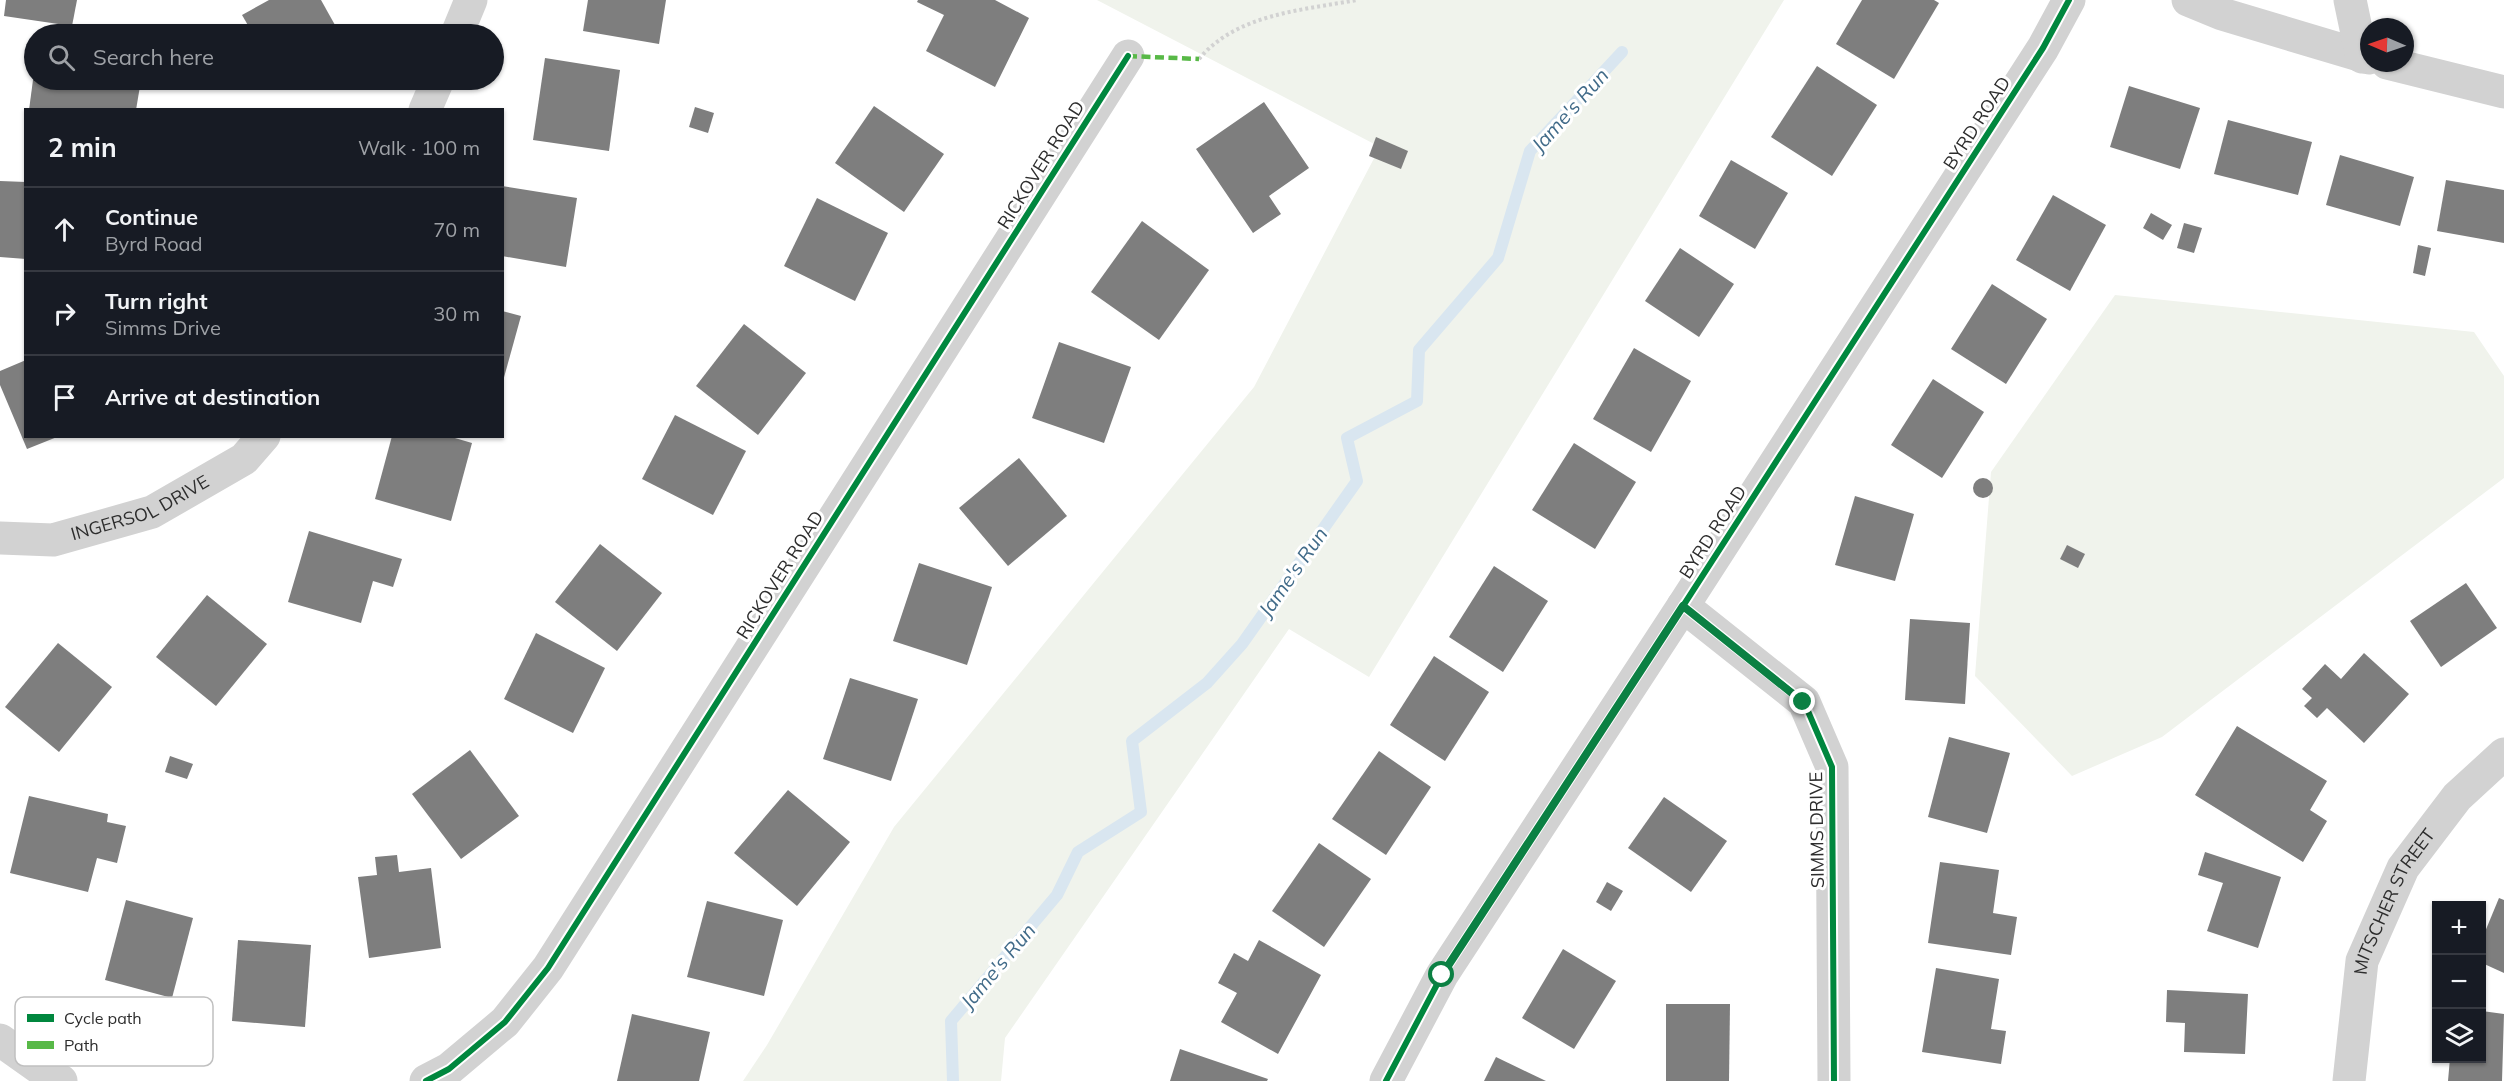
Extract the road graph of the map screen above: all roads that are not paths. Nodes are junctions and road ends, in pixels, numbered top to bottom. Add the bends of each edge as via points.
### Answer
1 (471, 0) edge
2 (2068, 0) edge
3 (2188, 0) edge
4 (2349, 0) edge
5 (461, 24) edge
6 (2360, 27) edge
7 (2360, 55) edge
8 (1128, 56) dead end
9 (2414, 69) edge
10 (434, 90) edge
11 (2504, 92) edge
12 (426, 108) edge
13 (262, 438) edge
14 (0, 538) edge
15 (1683, 606) junction
16 (2504, 754) edge
17 (0, 1040) edge
18 (15, 1051) edge
19 (37, 1066) edge
20 (61, 1081) edge
21 (426, 1081) edge
22 (1386, 1081) edge
23 (1834, 1081) edge
24 (2349, 1081) edge

1 - 5 street
2 - 15 street, BYRD ROAD via 2043,48
3 - 7 street
4 - 6 street
8 - 21 street, RICKOVER ROAD via 548,968 505,1022 449,1068
9 - 11 street
10 - 12 street
13 - 14 street, INGERSOL DRIVE via 244,459 152,512 53,540
15 - 22 street, BYRD ROAD via 1442,975
15 - 23 street, SIMMS DRIVE via 1803,702 1832,767
16 - 24 street, MITSCHER STREET via 2457,797 2403,868 2362,961
17 - 18 street
19 - 20 street

